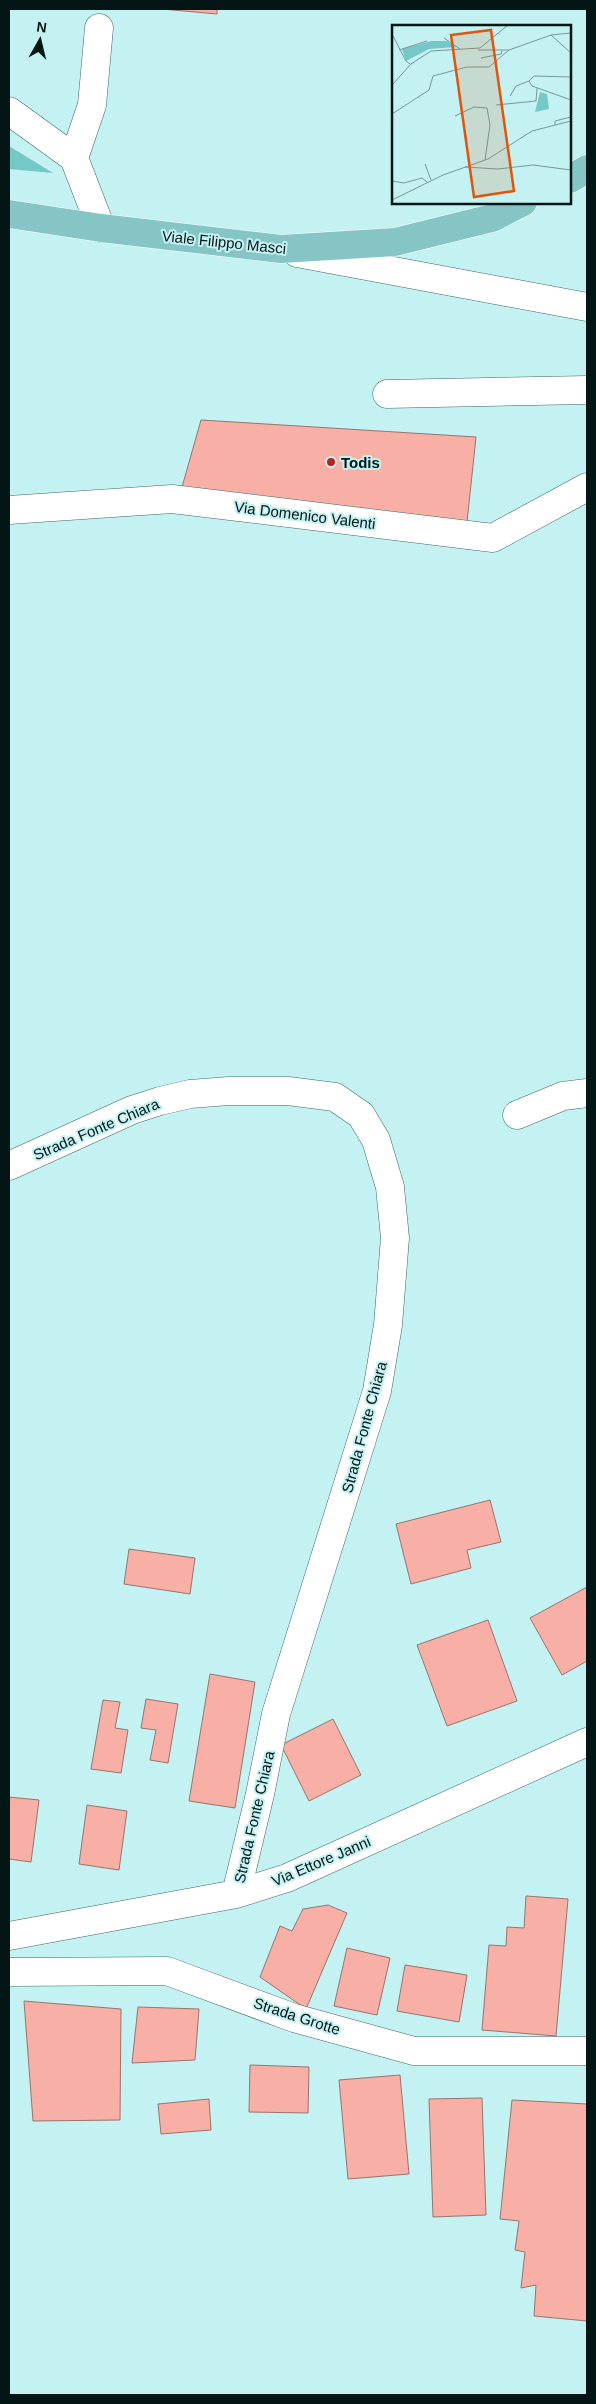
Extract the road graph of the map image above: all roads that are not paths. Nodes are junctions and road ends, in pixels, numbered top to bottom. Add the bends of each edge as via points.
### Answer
1 (99, 28) dead end
2 (9, 111) edge
3 (74, 158) junction
4 (587, 169) edge
5 (571, 178) edge
6 (519, 204) edge
7 (9, 214) edge
8 (101, 228) junction
9 (281, 249) junction
10 (587, 307) edge
11 (587, 390) edge
12 (387, 394) dead end
13 (587, 487) edge
14 (9, 510) edge
15 (587, 1093) edge
16 (517, 1115) dead end
17 (9, 1166) edge
18 (587, 1742) edge
19 (236, 1894) junction
20 (9, 1936) edge
21 (9, 1972) edge
22 (587, 2051) edge

1 - 3 street via 92,105
2 - 3 street
3 - 8 street
4 - 5 main road
6 - 9 main road, Viale Filippo Masci via 492,218 396,242
7 - 8 main road, Viale Filippo Masci
8 - 9 main road, Viale Filippo Masci
9 - 10 street
11 - 12 street
13 - 14 street, Via Domenico Valenti via 493,538 172,499
15 - 16 street via 563,1096
17 - 19 street, Strada Fonte Chiara via 132,1110 190,1094 229,1091 288,1091 335,1098 361,1115 376,1140 390,1188 396,1238 388,1325 377,1391 276,1714
18 - 19 street, Via Ettore Janni via 287,1878
19 - 20 street, Via Ettore Janni
21 - 22 street, Strada Grotte via 167,1970 294,2018 414,2051

